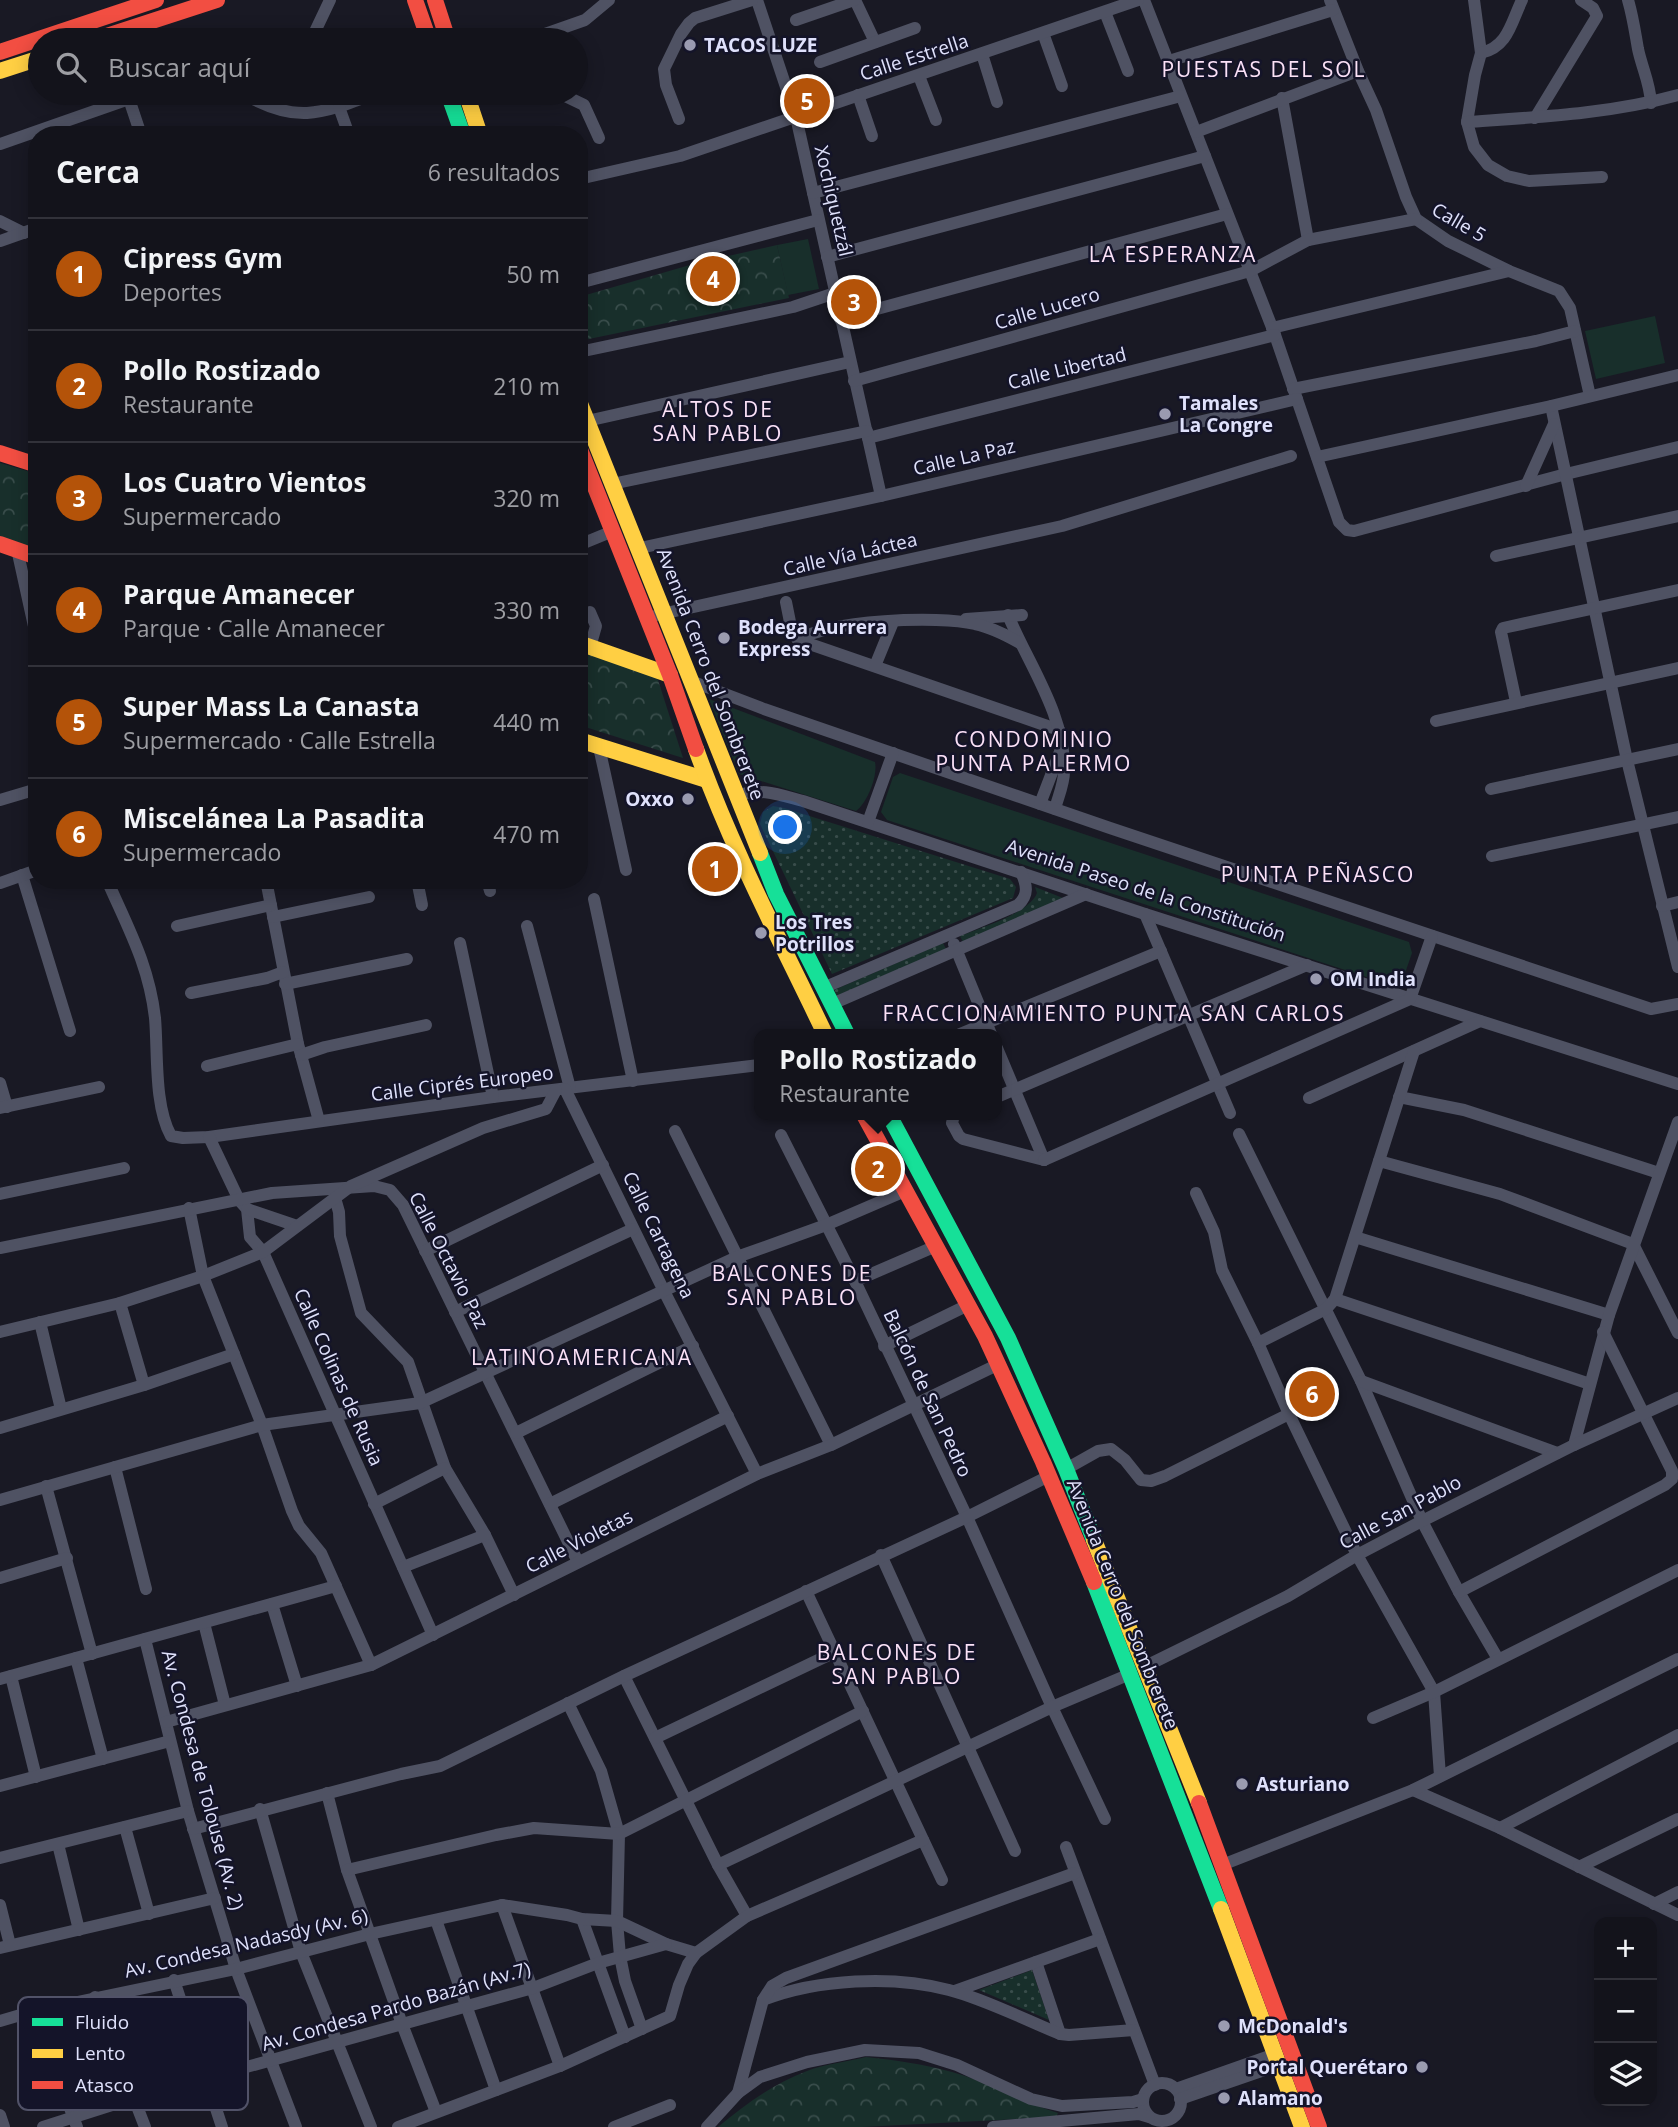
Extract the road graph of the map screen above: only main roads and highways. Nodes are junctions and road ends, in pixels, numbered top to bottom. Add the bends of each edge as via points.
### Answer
1 (156, 0) edge
2 (217, 0) edge
3 (415, 0) edge
4 (435, 0) edge
5 (72, 28) edge
6 (131, 28) edge
7 (425, 28) edge
8 (444, 28) edge
9 (28, 43) edge
10 (0, 52) edge
11 (28, 62) edge
12 (0, 71) edge
13 (452, 105) edge
14 (470, 105) edge
15 (460, 126) edge
16 (477, 126) edge
17 (588, 424) edge
18 (0, 453) edge
19 (28, 462) edge
20 (588, 480) edge
21 (0, 544) edge
22 (28, 554) edge
23 (588, 646) edge
24 (670, 675) junction
25 (588, 743) edge
26 (707, 780) junction
27 (823, 1029) edge
28 (844, 1029) edge
29 (867, 1120) edge
30 (892, 1120) edge
31 (969, 1265) junction
32 (951, 1275) junction
33 (1137, 1671) junction
34 (1302, 2127) edge
35 (1319, 2127) edge

1 - 5 main road
2 - 6 main road
3 - 7 main road
4 - 8 main road
9 - 10 main road
11 - 12 main road
13 - 15 main road
14 - 16 main road
17 - 28 main road, Avenida Cerro del Sombrerete via 776,894
18 - 19 main road
20 - 24 main road, Avenida Cerro del Sombrerete
21 - 22 main road
23 - 24 main road
24 - 26 main road, Avenida Cerro del Sombrerete
25 - 26 main road
26 - 27 main road, Avenida Cerro del Sombrerete
29 - 32 main road, Avenida Cerro del Sombrerete
30 - 31 main road, Avenida Cerro del Sombrerete
31 - 32 main road
31 - 33 main road, Avenida Cerro del Sombrerete via 1008,1338 1066,1469
32 - 33 main road, Avenida Cerro del Sombrerete via 999,1364
33 - 34 main road, Avenida Cerro del Sombrerete
33 - 35 main road, Avenida Cerro del Sombrerete via 1222,1865

